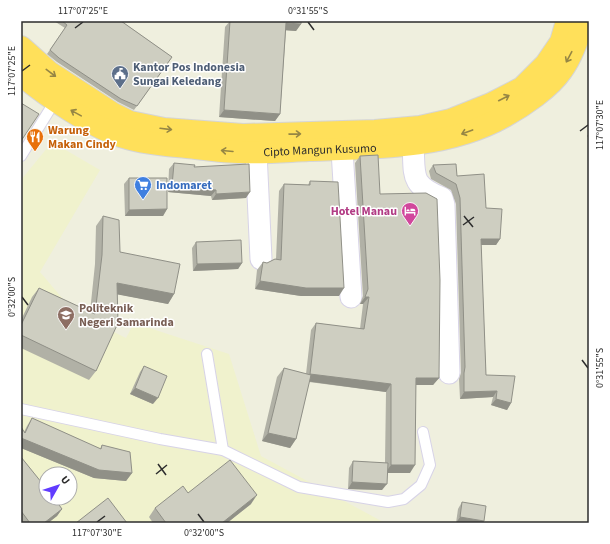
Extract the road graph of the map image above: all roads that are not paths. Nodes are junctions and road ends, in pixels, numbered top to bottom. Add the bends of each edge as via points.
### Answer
1 (567, 21) edge
2 (584, 21) edge
3 (21, 47) edge
4 (21, 75) edge
5 (55, 101) junction
6 (413, 143) junction
7 (342, 150) junction
8 (256, 152) junction
9 (21, 156) edge
10 (261, 259) dead end
11 (351, 297) dead end
12 (207, 354) dead end
13 (450, 373) dead end
14 (21, 409) edge
15 (423, 432) dead end
16 (223, 450) junction

3 -> 1 highway, Cipto Mangun Kusumo via 49,72 130,122 164,129 243,135 375,131 420,127 451,120 522,88 546,64 561,42
2 -> 6 highway, Cipto Mangun Kusumo via 562,71 529,101 504,117 469,131
4 - 5 highway, Cipto Mangun Kusumo
8 -> 5 highway, Cipto Mangun Kusumo via 161,145 127,138 104,129
5 - 9 lane
6 - 7 highway, Cipto Mangun Kusumo
6 - 13 street via 415,179 422,188 442,198 444,205
7 - 8 highway, Cipto Mangun Kusumo
7 - 11 street
8 - 10 street
12 - 16 lane
14 - 16 lane
15 - 16 lane via 430,465 421,485 404,499 388,502 299,488

